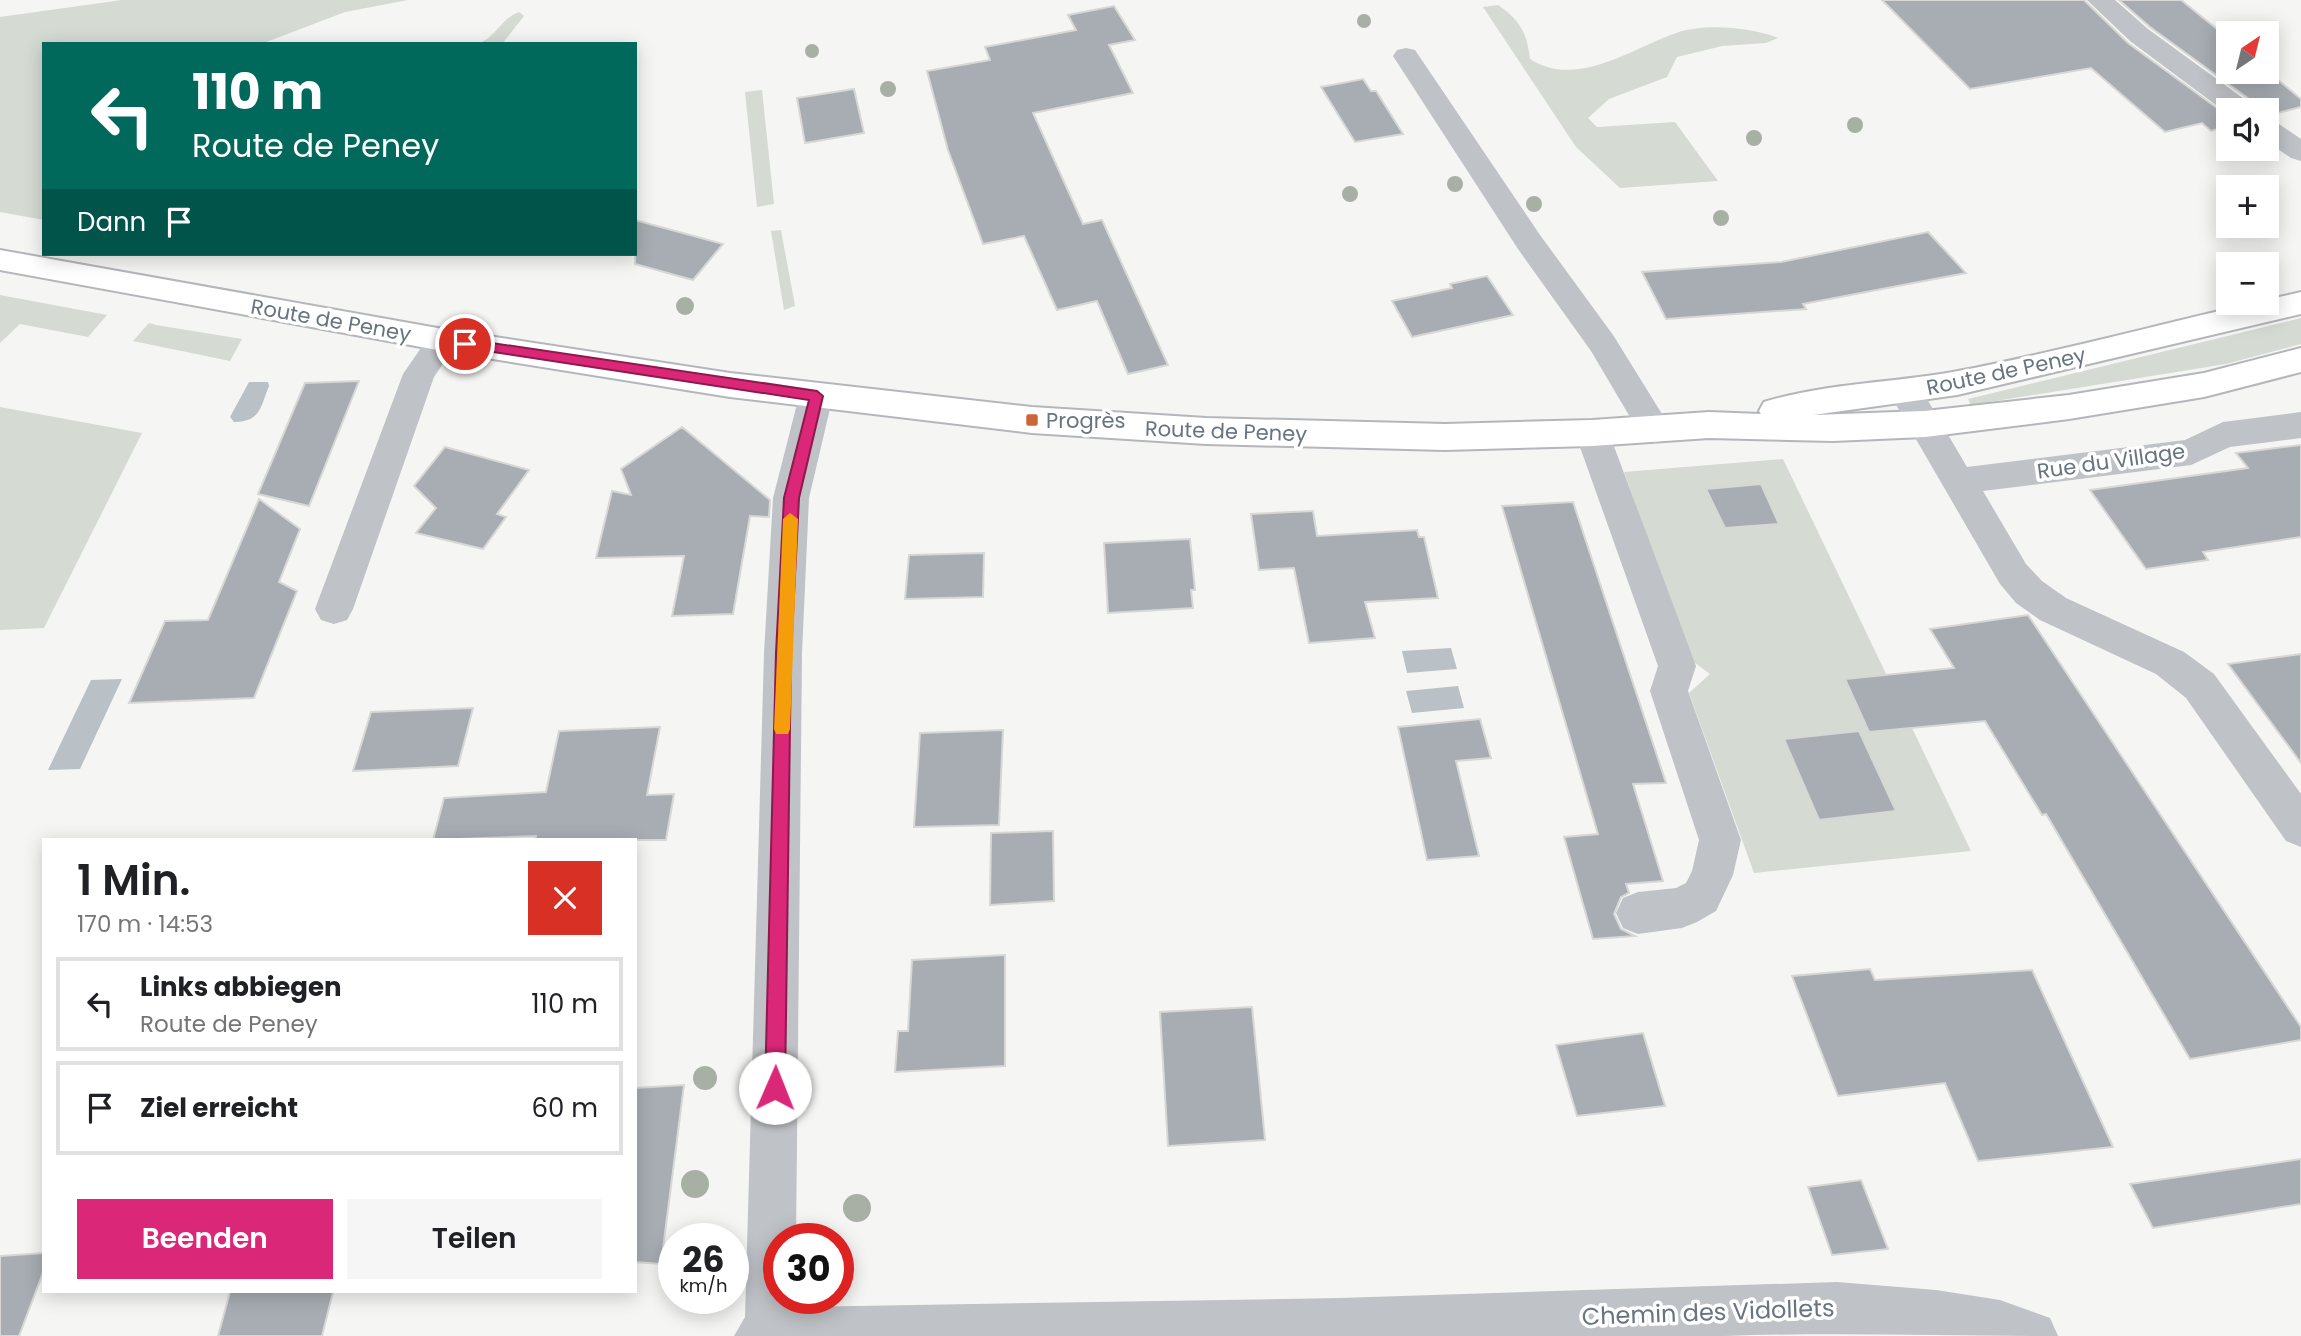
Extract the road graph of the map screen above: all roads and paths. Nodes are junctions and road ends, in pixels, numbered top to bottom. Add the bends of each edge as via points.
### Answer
1 (2100, 0) edge
2 (1406, 56) dead end
3 (2225, 98) edge
4 (2279, 137) edge
5 (2301, 152) edge
6 (0, 260) edge
7 (2301, 303) edge
8 (443, 340) junction
9 (2301, 360) edge
10 (1905, 391) junction
11 (817, 396) junction
12 (1926, 424) junction
13 (1709, 425) junction
14 (2301, 425) edge
15 (1655, 430) junction
16 (1592, 433) junction
17 (1959, 481) junction
18 (334, 609) dead end
19 (2301, 828) edge
20 (1638, 913) dead end
21 (1341, 1329) edge
22 (765, 1334) edge
23 (883, 1334) edge
24 (2032, 1336) edge

1 - 3 street
2 - 15 street via 1602,343
4 - 5 street
6 - 8 main road, Route de Peney
7 - 10 main road, Route de Peney via 2106,350
8 - 11 main road, Route de Peney
8 - 18 street via 419,373
9 - 12 main road, Route de Peney via 2204,385
10 - 12 street
10 - 13 main road, Route de Peney via 1820,401
11 - 16 main road, Route de Peney via 1032,420 1193,430 1392,437
11 - 22 street via 791,498
12 - 13 main road, Route de Peney via 1833,428
12 - 17 street
13 - 15 main road, Route de Peney
14 - 17 street, Rue du Village via 2223,435 2191,452
15 - 16 main road, Route de Peney
16 - 20 street via 1677,666 1669,691 1720,840 1701,897 1682,908
17 - 19 street via 2013,574 2029,592 2053,609 2170,663 2200,687
21 - 23 street, Chemin des Vidollets
21 - 24 street, Chemin des Vidollets via 1838,1307 1936,1315
22 - 23 street, Chemin des Vidollets

